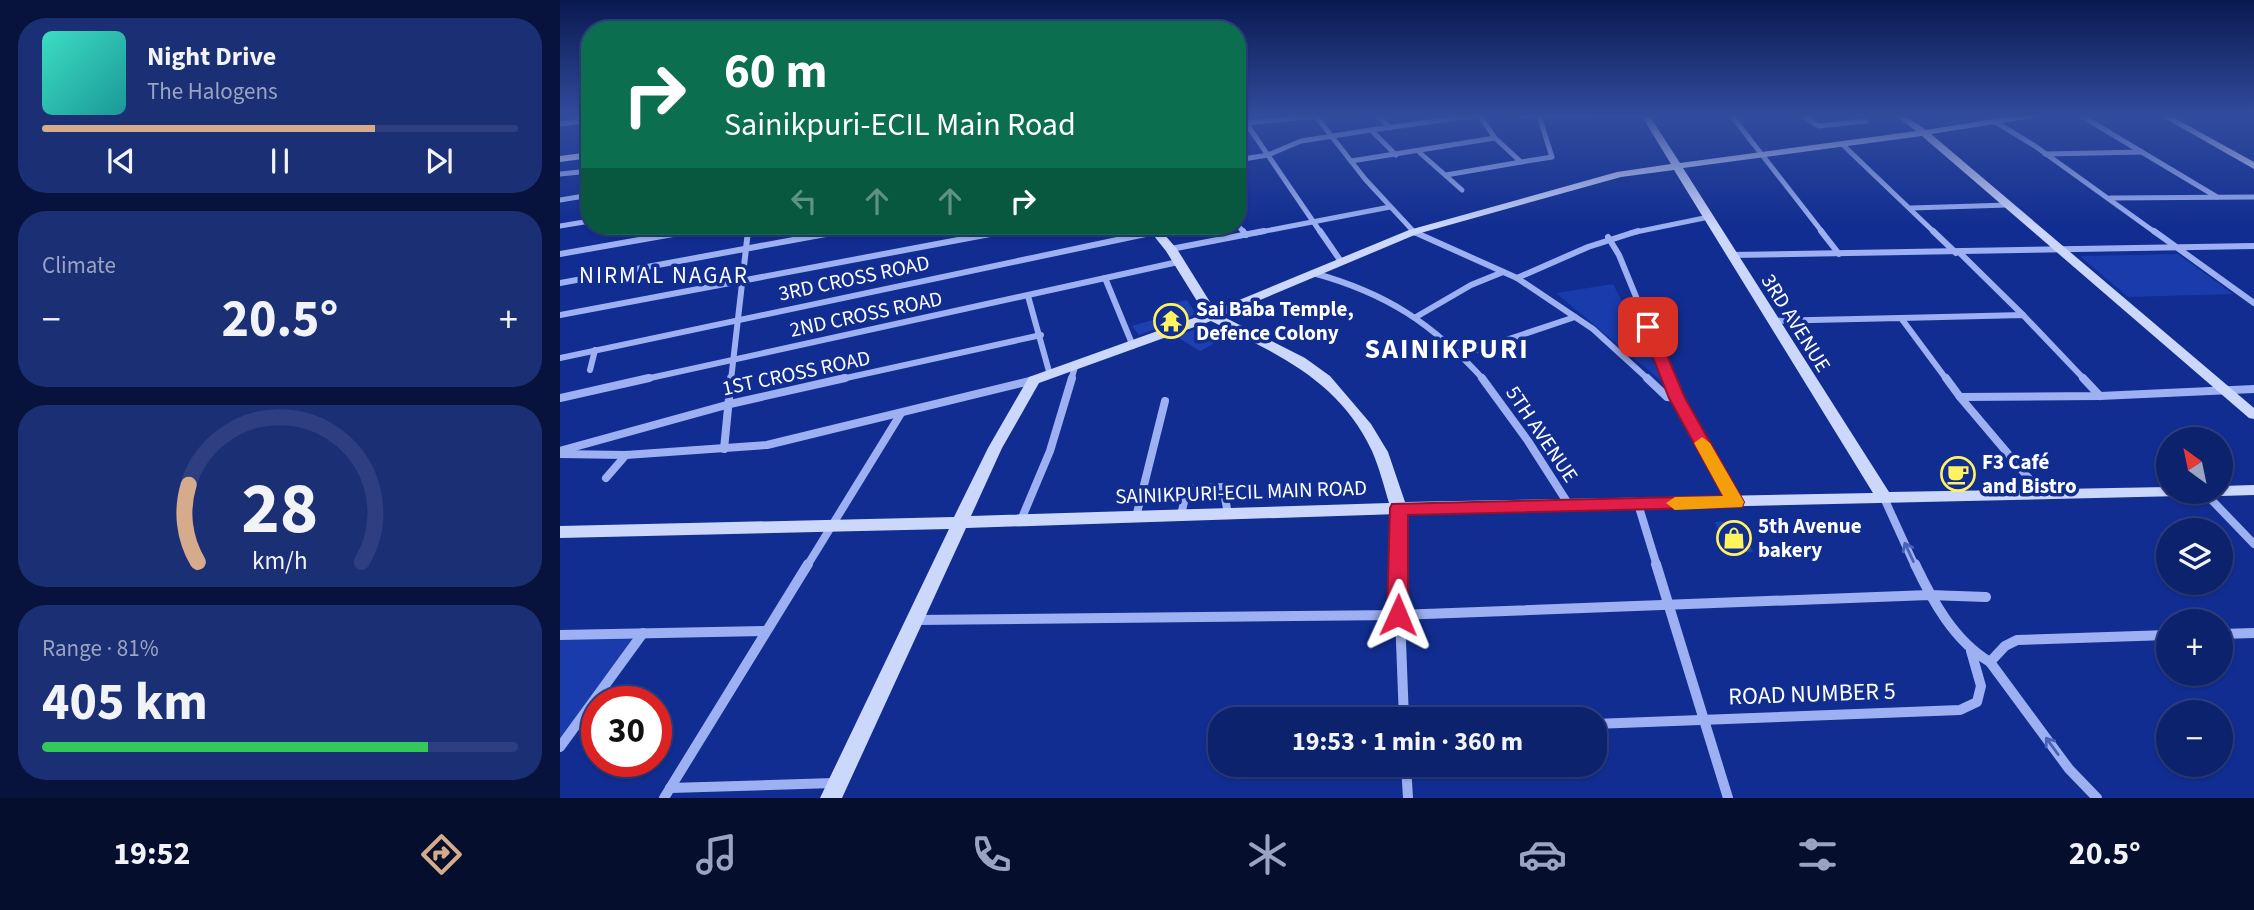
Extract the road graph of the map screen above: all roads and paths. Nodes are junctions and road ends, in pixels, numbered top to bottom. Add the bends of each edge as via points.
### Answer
1 (1266, 152) edge
2 (1275, 152) edge
3 (1344, 152) edge
4 (1393, 152) edge
5 (1417, 152) edge
6 (1419, 152) edge
7 (1510, 152) edge
8 (1550, 152) edge
9 (1667, 152) edge
10 (1760, 152) edge
11 (1784, 152) edge
12 (1851, 152) edge
13 (1946, 152) edge
14 (2042, 152) edge
15 (2132, 152) edge
16 (2144, 152) edge
17 (2045, 154) junction
18 (1268, 155) junction
19 (1396, 155) junction
20 (1762, 155) junction
21 (581, 156) edge
22 (560, 159) edge
23 (1246, 159) edge
24 (2249, 160) edge
25 (1351, 161) junction
26 (1521, 162) junction
27 (2254, 166) edge
28 (1676, 167) junction
29 (581, 172) edge
30 (560, 174) edge
31 (1446, 175) junction
32 (1462, 190) dead end
33 (581, 196) edge
34 (2217, 197) junction
35 (2254, 197) edge
36 (2109, 198) junction
37 (560, 200) edge
38 (2008, 205) junction
39 (1390, 207) junction
40 (1911, 208) junction
41 (1709, 217) junction
42 (1314, 221) junction
43 (581, 222) edge
44 (560, 226) edge
45 (1413, 232) junction
46 (668, 235) edge
47 (749, 235) edge
48 (820, 235) edge
49 (986, 235) edge
50 (1126, 235) edge
51 (1158, 235) edge
52 (1246, 235) joint
53 (1608, 237) junction
54 (2254, 246) edge
55 (748, 248) junction
56 (2176, 248) junction
57 (1171, 249) junction
58 (2061, 251) junction
59 (1958, 253) junction
60 (560, 254) edge
61 (1839, 254) junction
62 (1731, 255) junction
63 (1340, 260) junction
64 (1178, 262) junction
65 (1312, 272) junction
66 (1503, 272) junction
67 (1105, 278) junction
68 (1517, 278) junction
69 (743, 282) junction
70 (560, 283) edge
71 (1028, 296) junction
72 (2254, 303) edge
73 (560, 315) edge
74 (2023, 315) junction
75 (1212, 316) junction
76 (1416, 317) junction
77 (1575, 317) junction
78 (1901, 318) junction
79 (737, 320) junction
80 (1772, 321) junction
81 (1041, 335) junction
82 (1133, 346) junction
83 (595, 350) junction
84 (1461, 355) junction
85 (560, 358) edge
86 (731, 361) junction
87 (1075, 367) junction
88 (590, 370) dead end
89 (1042, 378) junction
90 (2254, 389) edge
91 (2224, 391) junction
92 (2100, 396) junction
93 (1960, 397) junction
94 (560, 398) edge
95 (1677, 398) junction
96 (1165, 401) dead end
97 (730, 404) junction
98 (900, 415) junction
99 (2254, 415) edge
100 (724, 449) junction
101 (560, 453) edge
102 (626, 456) junction
103 (606, 478) dead end
104 (2254, 490) edge
105 (2233, 491) edge
106 (2156, 492) edge
107 (2043, 495) junction
108 (1884, 498) junction
109 (1735, 502) junction
110 (1638, 504) junction
111 (2216, 504) edge
112 (1569, 505) junction
113 (1399, 508) junction
114 (1228, 514) junction
115 (1181, 515) junction
116 (1136, 517) junction
117 (1021, 520) junction
118 (962, 523) junction
119 (832, 527) junction
120 (560, 532) edge
121 (2254, 544) edge
122 (1929, 595) junction
123 (1986, 597) dead end
124 (1668, 607) junction
125 (1398, 615) junction
126 (913, 621) junction
127 (765, 631) junction
128 (643, 633) junction
129 (2254, 633) edge
130 (2233, 634) edge
131 (560, 635) edge
132 (2156, 635) edge
133 (1971, 651) junction
134 (1990, 662) junction
135 (1403, 707) edge
136 (1703, 719) junction
137 (1607, 723) edge
138 (560, 747) edge
139 (1407, 777) edge
140 (834, 790) edge
141 (667, 793) edge
142 (1408, 798) edge
143 (1728, 798) edge
144 (2096, 798) edge

1 - 18 street
2 - 18 street
3 - 25 street
4 - 19 street
5 - 19 street
6 - 31 street
7 - 26 street
8 - 26 street via 1552,157
9 - 28 street, 3RD AVENUE
10 - 20 street
11 - 20 street
12 - 40 street
13 - 38 street
14 - 17 street
15 - 17 street
16 - 34 street
17 - 36 street
18 - 23 street
18 - 42 street
19 - 25 street
20 - 28 street
20 - 61 street
21 - 22 street
24 - 27 street
25 - 39 street
26 - 31 street
28 - 41 street, 3RD AVENUE
28 - 45 street via 1620,174
29 - 30 street
31 - 32 street
33 - 37 street
34 - 35 street
34 - 36 street
36 - 56 street
38 - 40 street
38 - 58 street
39 - 42 street
39 - 45 street
40 - 59 street
41 - 53 street
41 - 62 street, 3RD AVENUE
42 - 52 street
42 - 63 street
43 - 44 street
45 - 63 street
45 - 66 street
46 - 60 street
47 - 55 street
48 - 55 street
49 - 69 street
50 - 79 street, 3RD CROSS ROAD
51 - 57 street
52 - 57 street
53 - 68 street
53 - 95 street
54 - 56 street
55 - 69 street
55 - 70 street
56 - 58 street
56 - 72 street
57 - 64 street
58 - 59 street
58 - 91 street
59 - 61 street
59 - 74 street
61 - 62 street
62 - 80 street, 3RD AVENUE
63 - 65 street
64 - 67 street, 2ND CROSS ROAD
64 - 75 street
65 - 75 street
65 - 76 street, 5TH AVENUE via 1367,289
66 - 68 street
66 - 76 street
67 - 71 street, 2ND CROSS ROAD
67 - 82 street
68 - 77 street
69 - 73 street
69 - 79 street
71 - 81 street
71 - 86 street, 2ND CROSS ROAD
74 - 78 street
74 - 92 street
75 - 82 street
75 - 113 street via 1300,361 1325,379 1364,424 1380,452
76 - 84 street, 5TH AVENUE
77 - 84 street
77 - 95 street via 1593,328 1660,392
78 - 80 street
78 - 93 street
79 - 83 street, 3RD CROSS ROAD
79 - 86 street
80 - 108 street, 3RD AVENUE
81 - 89 street
81 - 97 street, 1ST CROSS ROAD
82 - 87 street
83 - 85 street, 3RD CROSS ROAD
83 - 88 street
84 - 112 street, 5TH AVENUE via 1509,409
86 - 94 street, 2ND CROSS ROAD
86 - 97 street
87 - 89 street
87 - 117 street via 1051,451
89 - 98 street
89 - 118 street via 995,448
90 - 91 street
91 - 92 street
91 - 99 street
92 - 93 street
93 - 107 street
95 - 109 street
96 - 116 street
97 - 100 street
97 - 101 street, 1ST CROSS ROAD
98 - 100 street via 797,440
98 - 119 street
100 - 102 street
101 - 102 street
102 - 103 street
104 - 105 street
106 - 107 street, SAINIKPURI-ECIL MAIN ROAD
107 - 108 street, SAINIKPURI-ECIL MAIN ROAD
108 - 109 street, SAINIKPURI-ECIL MAIN ROAD
122 -> 108 street
109 - 110 street, SAINIKPURI-ECIL MAIN ROAD
110 - 112 street, SAINIKPURI-ECIL MAIN ROAD
110 - 124 street
111 - 121 street
112 - 113 street, SAINIKPURI-ECIL MAIN ROAD
113 - 114 street, SAINIKPURI-ECIL MAIN ROAD
113 - 125 street
114 - 115 street, SAINIKPURI-ECIL MAIN ROAD
114 - 115 street via 1223,487 1187,489
115 - 116 street, SAINIKPURI-ECIL MAIN ROAD
116 - 117 street, SAINIKPURI-ECIL MAIN ROAD
117 - 118 street, SAINIKPURI-ECIL MAIN ROAD
118 - 119 street, SAINIKPURI-ECIL MAIN ROAD
118 - 126 street
119 - 120 street, SAINIKPURI-ECIL MAIN ROAD
119 - 127 street
122 - 123 street
122 - 124 street
122 - 133 street
124 - 125 street
124 - 136 street
125 - 126 street
125 - 135 street
126 - 140 street
127 - 128 street
127 - 141 street
128 - 131 street
128 - 138 street
129 - 130 street
132 - 134 street via 2017,640
133 - 134 street
133 - 136 street, ROAD NUMBER 5 via 1981,686 1978,702 1960,710
144 -> 134 street
136 - 137 street, ROAD NUMBER 5
136 - 143 street
139 - 142 street
140 - 141 street

